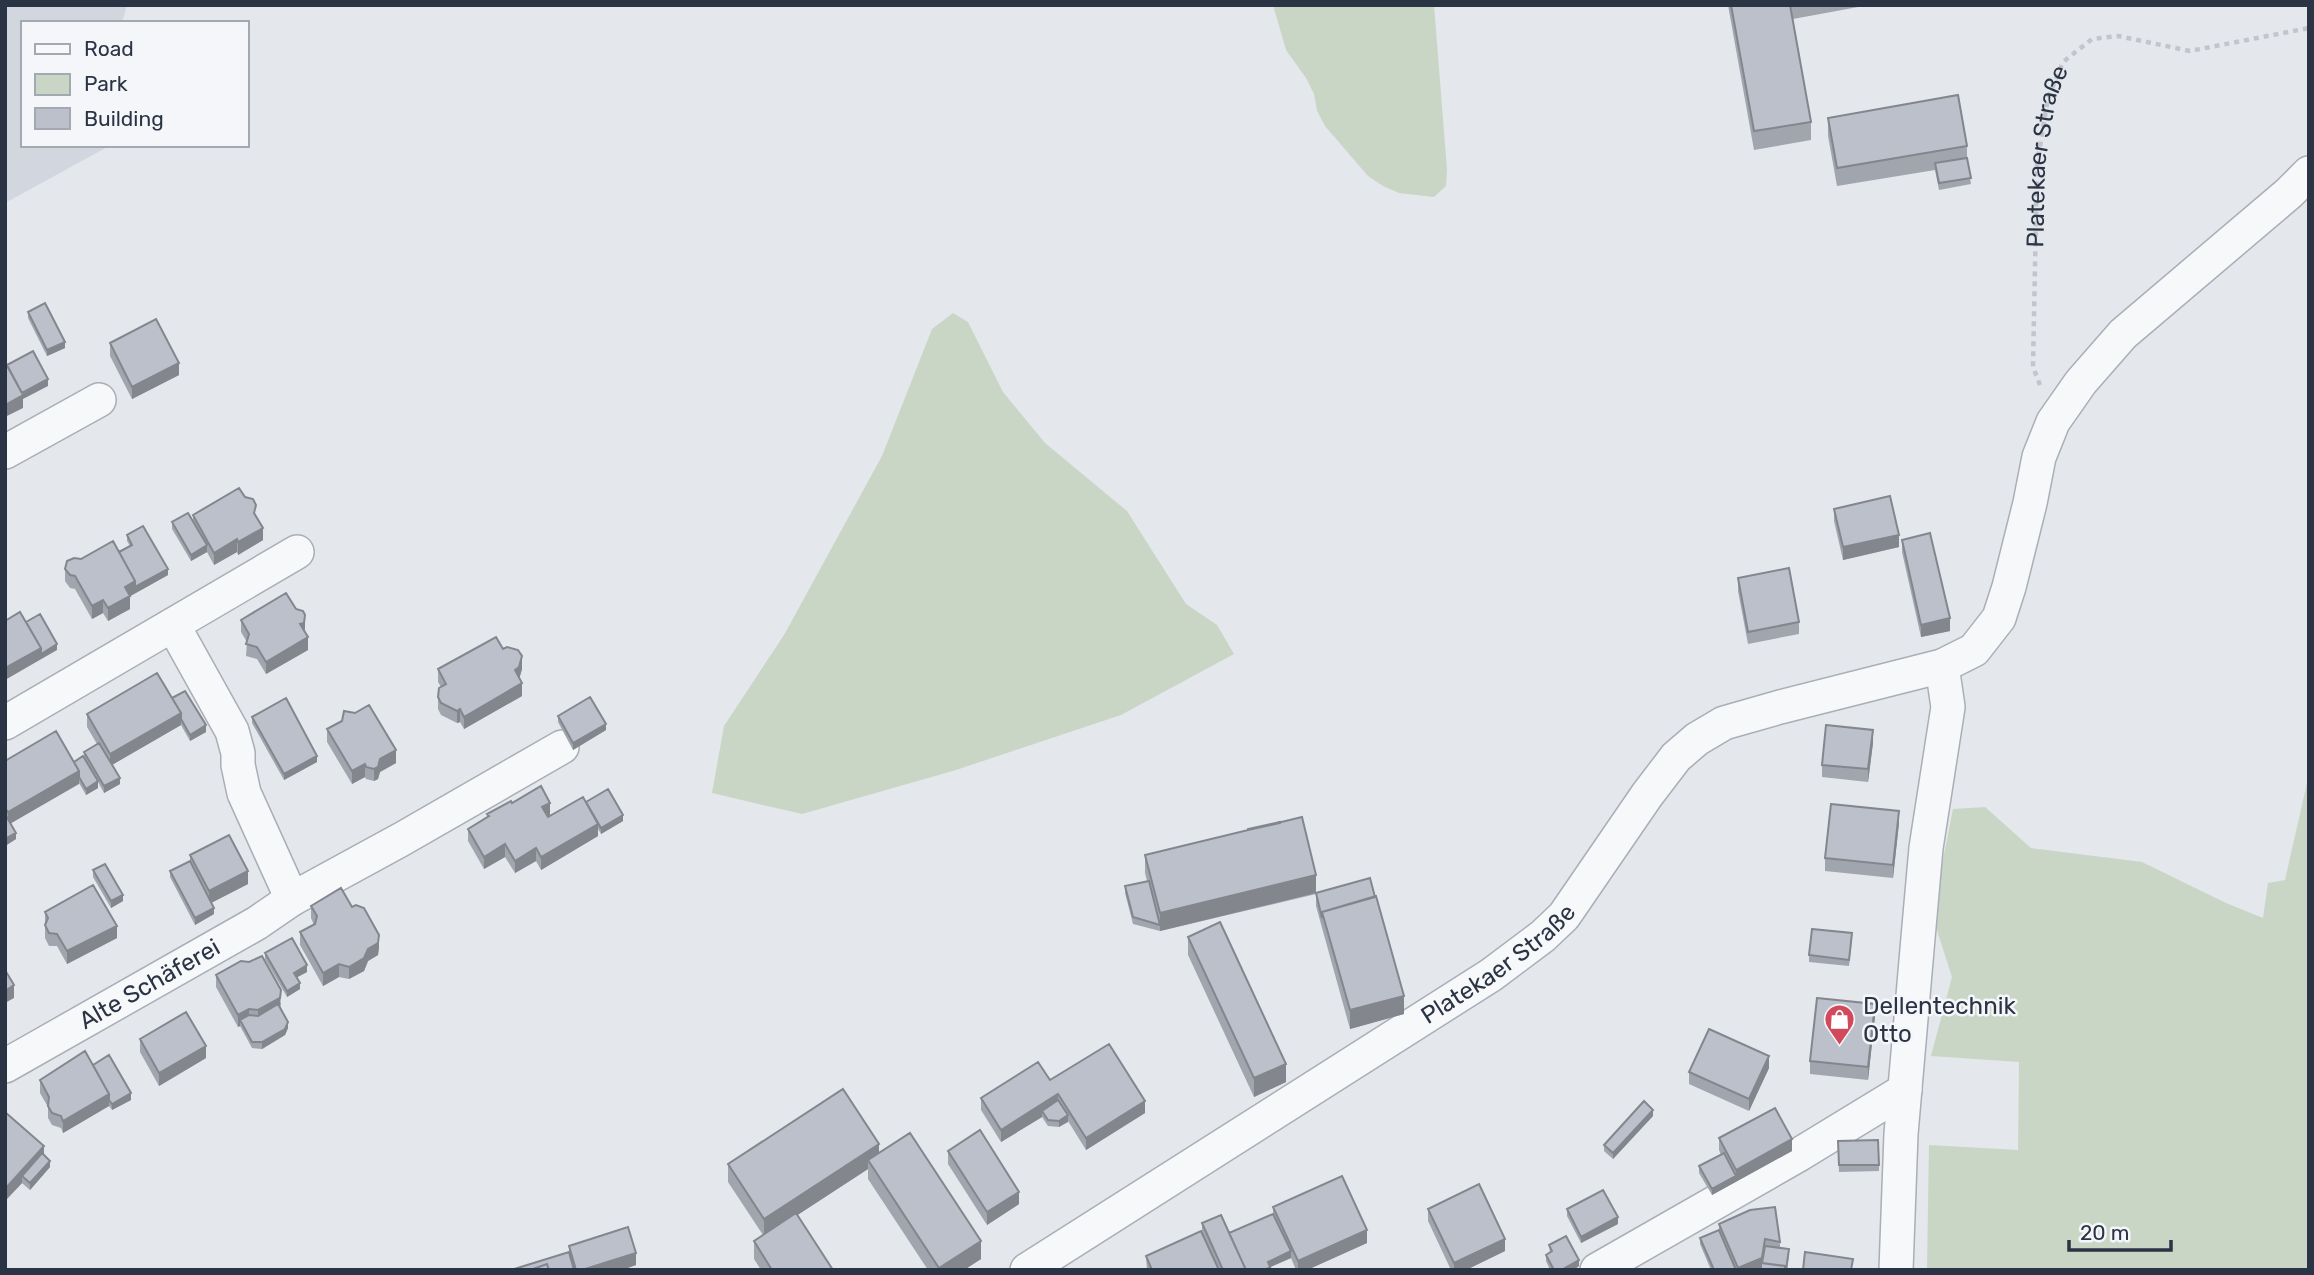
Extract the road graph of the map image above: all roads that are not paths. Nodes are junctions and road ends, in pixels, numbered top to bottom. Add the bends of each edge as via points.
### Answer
1 (2309, 173) edge
2 (99, 400) dead end
3 (5, 452) edge
4 (297, 552) dead end
5 (173, 625) junction
6 (1942, 666) junction
7 (5, 723) edge
8 (562, 747) dead end
9 (292, 899) junction
10 (5, 1066) edge
11 (1905, 1090) junction
12 (1027, 1270) edge
13 (1597, 1270) edge
14 (1896, 1270) edge

1 - 6 street, Platekaer Straße via 2123,334 2081,382 2053,422 2039,457 1999,618 1975,650
2 - 3 street
4 - 5 street
5 - 7 street
5 - 9 street via 232,732 244,793
6 - 11 street via 1948,707 1926,848
6 - 12 street, Platekaer Straße via 1724,723 1697,739 1647,795 1576,900 1543,936 1491,975
8 - 9 street, Alte Schäferei
9 - 10 street, Alte Schäferei
11 - 13 street
11 - 14 street

